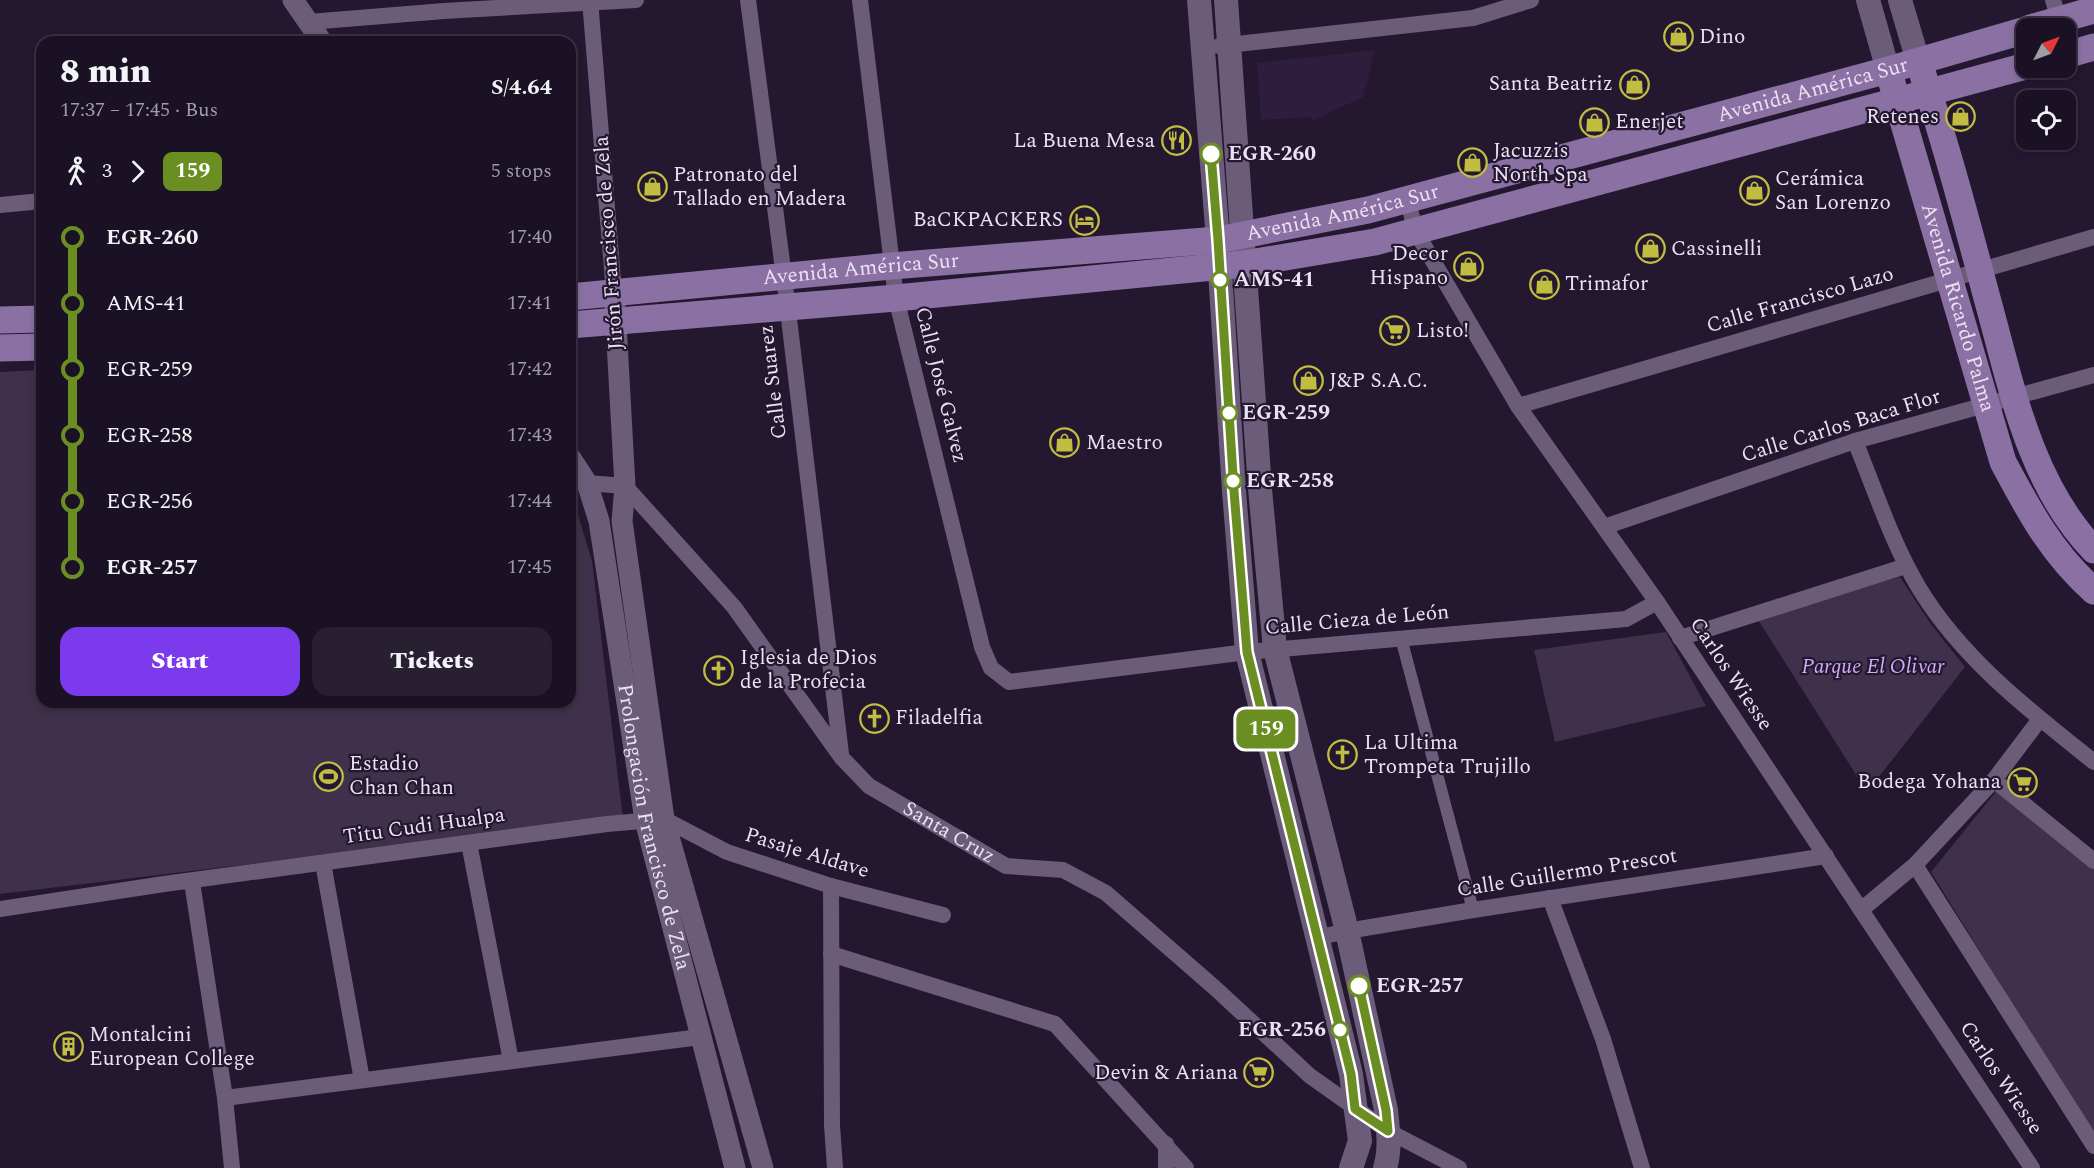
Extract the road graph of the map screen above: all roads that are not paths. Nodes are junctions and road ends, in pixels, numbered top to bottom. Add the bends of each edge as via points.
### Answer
1 (293, 0) edge
2 (636, 0) edge
3 (748, 0) edge
4 (860, 0) edge
5 (1198, 0) edge
6 (1226, 0) edge
7 (1531, 0) edge
8 (1868, 0) edge
9 (1900, 0) edge
10 (590, 1) edge
11 (443, 5) edge
12 (2056, 10) edge
13 (2094, 10) edge
14 (309, 22) junction
15 (2016, 32) edge
16 (318, 36) edge
17 (1229, 46) junction
18 (1201, 47) junction
19 (2094, 47) edge
20 (2076, 52) edge
21 (1918, 61) junction
22 (2016, 69) edge
23 (1888, 70) junction
24 (1928, 92) junction
25 (1898, 100) junction
26 (1407, 198) junction
27 (36, 202) edge
28 (0, 205) edge
29 (1416, 232) junction
30 (2094, 237) edge
31 (1094, 251) junction
32 (1231, 251) junction
33 (891, 266) junction
34 (1980, 270) junction
35 (784, 277) junction
36 (1098, 278) junction
37 (1950, 279) junction
38 (614, 293) junction
39 (576, 296) edge
40 (896, 298) junction
41 (787, 307) junction
42 (36, 319) edge
43 (0, 320) edge
44 (616, 321) junction
45 (576, 324) edge
46 (36, 346) edge
47 (0, 348) edge
48 (2094, 375) edge
49 (2015, 397) junction
50 (1985, 405) junction
51 (1518, 406) junction
52 (1854, 441) junction
53 (576, 466) edge
54 (587, 483) junction
55 (625, 486) junction
56 (1260, 489) junction
57 (1234, 491) junction
58 (1604, 527) junction
59 (2094, 550) edge
60 (1906, 566) junction
61 (2094, 591) edge
62 (1656, 602) junction
63 (1401, 638) junction
64 (1680, 638) junction
65 (1275, 649) junction
66 (1247, 652) junction
67 (991, 668) joint
68 (2040, 719) junction
69 (842, 758) junction
70 (2094, 762) edge
71 (1994, 780) junction
72 (654, 820) junction
73 (469, 843) junction
74 (1826, 856) junction
75 (2094, 861) edge
76 (323, 863) junction
77 (1915, 865) junction
78 (192, 882) junction
79 (831, 886) junction
80 (1550, 898) junction
81 (0, 909) edge
82 (1473, 910) junction
83 (1862, 910) junction
84 (943, 915) dead end
85 (1347, 931) junction
86 (1316, 938) junction
87 (831, 954) junction
88 (700, 1037) junction
89 (511, 1061) junction
90 (362, 1080) junction
91 (225, 1098) junction
92 (1355, 1109) junction
93 (1388, 1131) junction
94 (1166, 1144) junction
95 (2094, 1146) edge
96 (232, 1168) edge
97 (735, 1168) edge
98 (762, 1168) edge
99 (835, 1168) edge
100 (1166, 1168) edge
101 (1186, 1168) edge
102 (1351, 1168) edge
103 (1384, 1168) edge
104 (1459, 1168) edge
105 (1642, 1168) edge
106 (2032, 1168) edge

1 - 14 street
2 - 10 street
3 - 35 street, Calle Suarez
4 - 33 street, Calle José Galvez
5 - 18 main road
6 - 17 main road
7 - 17 street via 1473,18
8 - 23 main road, Avenida Ricardo Palma
9 - 21 main road, Avenida Ricardo Palma
10 - 11 street
10 - 38 street, Jirón Francisco de Zela
11 - 14 street
12 - 13 main road, Avenida América Sur
14 - 16 street
15 - 21 main road, Avenida América Sur
17 - 18 street
17 - 32 main road
18 - 32 main road
19 - 20 main road
21 - 23 main road, Avenida América Sur
21 - 24 main road, Avenida Ricardo Palma
22 - 24 main road, Avenida América Sur
23 - 25 main road, Avenida Ricardo Palma
23 - 26 main road, Avenida América Sur
24 - 25 main road, Avenida América Sur
24 - 34 main road, Avenida Ricardo Palma
25 - 29 main road, Avenida América Sur
25 - 37 main road, Avenida Ricardo Palma
26 - 29 street, Carlos Wiesse
26 - 32 main road, Avenida América Sur
27 - 28 street
29 - 32 main road, Avenida América Sur via 1375,242
29 - 51 street, Carlos Wiesse
30 - 34 street, Calle Francisco Lazo
31 - 32 main road, Avenida América Sur
31 - 33 main road, Avenida América Sur
31 - 36 main road
32 - 36 main road, Avenida América Sur
32 - 56 main road
32 - 57 main road
33 - 35 main road, Avenida América Sur
33 - 40 street, Calle José Galvez
34 - 37 street, Calle Francisco Lazo
34 - 49 main road, Avenida Ricardo Palma
35 - 38 main road, Avenida América Sur
35 - 41 street, Calle Suarez
36 - 40 main road, Avenida América Sur
37 - 50 main road, Avenida Ricardo Palma
37 - 51 street, Calle Francisco Lazo
38 - 39 main road, Avenida América Sur
38 - 44 street, Jirón Francisco de Zela
40 - 41 main road, Avenida América Sur
40 - 67 street, Calle José Galvez via 982,646
41 - 44 main road, Avenida América Sur
41 - 69 street, Calle Suarez
42 - 43 main road
44 - 45 main road, Avenida América Sur
44 - 55 street, Jirón Francisco de Zela
46 - 47 main road
48 - 49 street, Calle Carlos Baca Flor
49 - 50 street, Calle Carlos Baca Flor
49 - 59 main road, Avenida Ricardo Palma via 2035,457 2056,500
50 - 52 street, Calle Carlos Baca Flor
50 - 61 main road, Avenida Ricardo Palma via 2003,462 2033,519 2060,556
51 - 58 street, Carlos Wiesse
52 - 58 street, Calle Carlos Baca Flor
52 - 60 street
53 - 54 street
54 - 55 street
54 - 72 street, Prolongación Francisco de Zela via 599,521
55 - 69 street, Santa Cruz via 734,607
55 - 72 street, Prolongación Francisco de Zela via 622,521
56 - 57 main road
56 - 65 main road
57 - 66 main road
58 - 62 street, Carlos Wiesse
60 - 64 street
60 - 68 street via 1938,615 1976,662
62 - 63 street, Calle Cieza de León via 1626,619
62 - 64 street, Carlos Wiesse
63 - 65 street, Calle Cieza de León
63 - 82 street
64 - 74 street, Carlos Wiesse
65 - 66 street, Calle Cieza de León
65 - 85 main road
66 - 67 street, Calle Cieza de León via 1009,682
66 - 86 main road
68 - 70 street
68 - 71 street
69 - 92 street, Santa Cruz via 869,786 1006,866 1063,870 1106,893 1310,1076
71 - 75 street
71 - 77 street
72 - 73 street, Titu Cudi Hualpa
72 - 79 street, Pasaje Aldave via 727,852
72 - 88 street, Prolongación Francisco de Zela
72 - 98 street, Prolongación Francisco de Zela
73 - 76 street, Titu Cudi Hualpa
73 - 89 street
74 - 80 street, Calle Guillermo Prescot
74 - 83 street, Carlos Wiesse
76 - 78 street, Titu Cudi Hualpa
76 - 90 street
77 - 83 street
77 - 95 street
78 - 81 street, Titu Cudi Hualpa
78 - 91 street
79 - 84 street, Pasaje Aldave
79 - 87 street
80 - 82 street, Calle Guillermo Prescot
80 - 105 street via 1604,1039
82 - 85 street, Calle Guillermo Prescot
83 - 106 street, Carlos Wiesse
85 - 86 street, Calle Guillermo Prescot
85 - 93 main road
86 - 92 main road via 1351,1074
87 - 94 street via 1055,1024
87 - 99 street
88 - 89 street
88 - 97 street, Prolongación Francisco de Zela
89 - 90 street
90 - 91 street
91 - 96 street
92 - 93 street, Santa Cruz
92 - 102 main road via 1360,1141
93 - 103 main road
93 - 104 street, Santa Cruz
94 - 100 street
94 - 101 street

